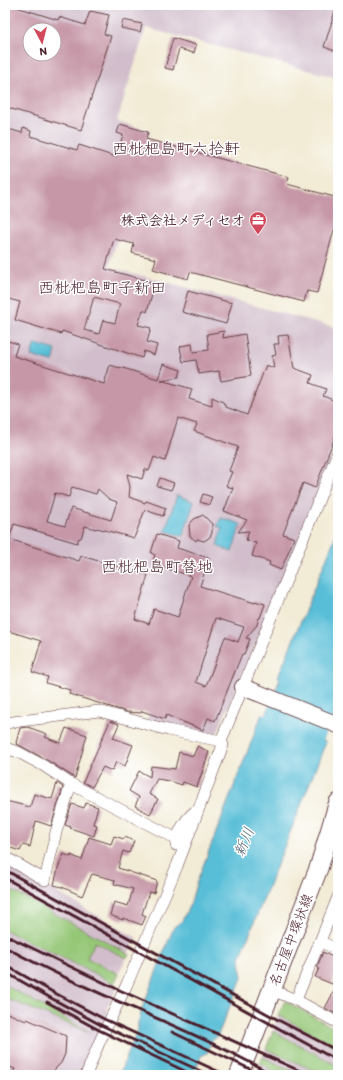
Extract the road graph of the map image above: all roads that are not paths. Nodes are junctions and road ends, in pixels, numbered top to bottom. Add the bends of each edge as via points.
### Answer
1 (338, 452) edge
2 (249, 689) junction
3 (5, 723) edge
4 (338, 726) edge
5 (221, 741) junction
6 (5, 748) edge
7 (71, 784) junction
8 (338, 804) edge
9 (199, 808) junction
10 (176, 839) junction
11 (5, 857) edge
12 (177, 866) junction
13 (338, 897) edge
14 (320, 942) junction
15 (338, 949) edge
16 (272, 990) junction
17 (296, 1000) junction
18 (338, 1023) edge
19 (86, 1075) edge
20 (239, 1075) edge

1 - 2 street
2 - 4 street
2 - 5 street
3 - 5 street via 99,711
5 - 9 street via 223,745
6 - 7 street via 44,766
7 - 10 street
7 - 11 street via 45,880
8 - 16 main road, 名古屋中環状線 via 319,867
9 - 10 street via 181,828
9 - 12 street
10 - 12 street
12 - 19 street
13 - 14 street
14 - 15 street
14 - 17 street
16 - 17 street
16 - 20 main road, 名古屋中環状線
17 - 18 street

